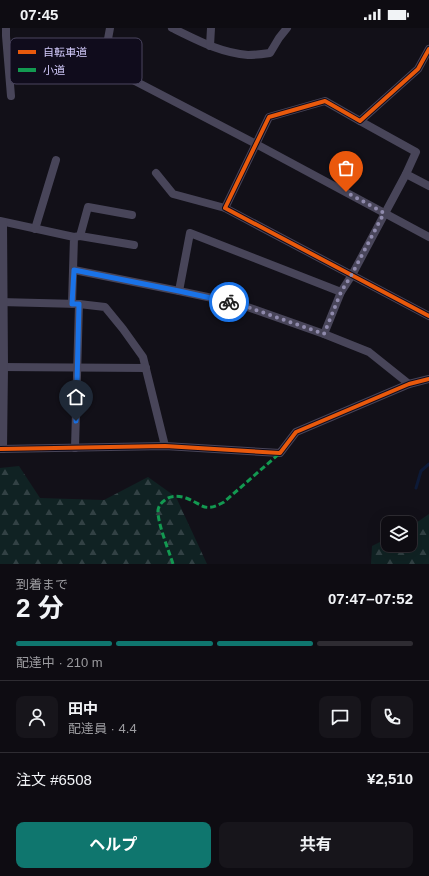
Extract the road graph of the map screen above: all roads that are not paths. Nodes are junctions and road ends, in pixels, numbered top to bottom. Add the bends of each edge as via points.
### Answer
1 (6, 28) edge
2 (110, 28) edge
3 (172, 28) edge
4 (211, 28) edge
5 (288, 28) edge
6 (108, 38) edge
7 (210, 46) junction
8 (429, 49) edge
9 (141, 84) edge
10 (11, 96) dead end
11 (360, 121) junction
12 (256, 144) junction
13 (56, 160) dead end
14 (156, 173) dead end
15 (406, 174) junction
16 (429, 186) edge
17 (225, 208) junction
18 (384, 213) junction
19 (132, 215) dead end
20 (2, 222) edge
21 (35, 229) junction
22 (77, 237) junction
23 (429, 237) edge
24 (134, 246) dead end
25 (74, 270) junction
26 (352, 274) junction
27 (179, 291) junction
28 (341, 292) junction
29 (1, 302) edge
30 (75, 304) junction
31 (429, 316) edge
32 (324, 334) junction
33 (2, 367) edge
34 (77, 368) junction
35 (146, 368) junction
36 (429, 379) edge
37 (409, 384) junction
38 (165, 446) junction
39 (75, 448) junction
40 (1, 449) edge

1 - 10 street
2 - 6 street
3 - 7 street
4 - 7 street
5 - 7 street via 270,53 249,55
8 - 11 street via 418,69
9 - 12 street
11 - 12 street via 325,101 269,117
11 - 15 street via 416,152
12 - 17 street
12 - 18 street
13 - 21 street
14 - 17 street via 173,194
15 - 16 street
15 - 18 street
17 - 26 street
18 - 23 street
18 - 26 street
19 - 22 street via 88,207
20 - 21 street
20 - 29 street
21 - 22 street
22 - 24 street
22 - 25 street
25 - 27 street
25 - 30 street
26 - 28 street
26 - 31 street
27 - 28 street via 190,233
27 - 32 street via 236,303
28 - 32 street
29 - 30 street
29 - 33 street
30 - 34 street
30 - 35 street via 105,307 143,357
32 - 37 street via 369,352
33 - 34 street
33 - 40 street
34 - 35 street
34 - 39 street
35 - 38 street
36 - 37 street
37 - 38 street via 296,432 280,453
38 - 39 street
39 - 40 street

